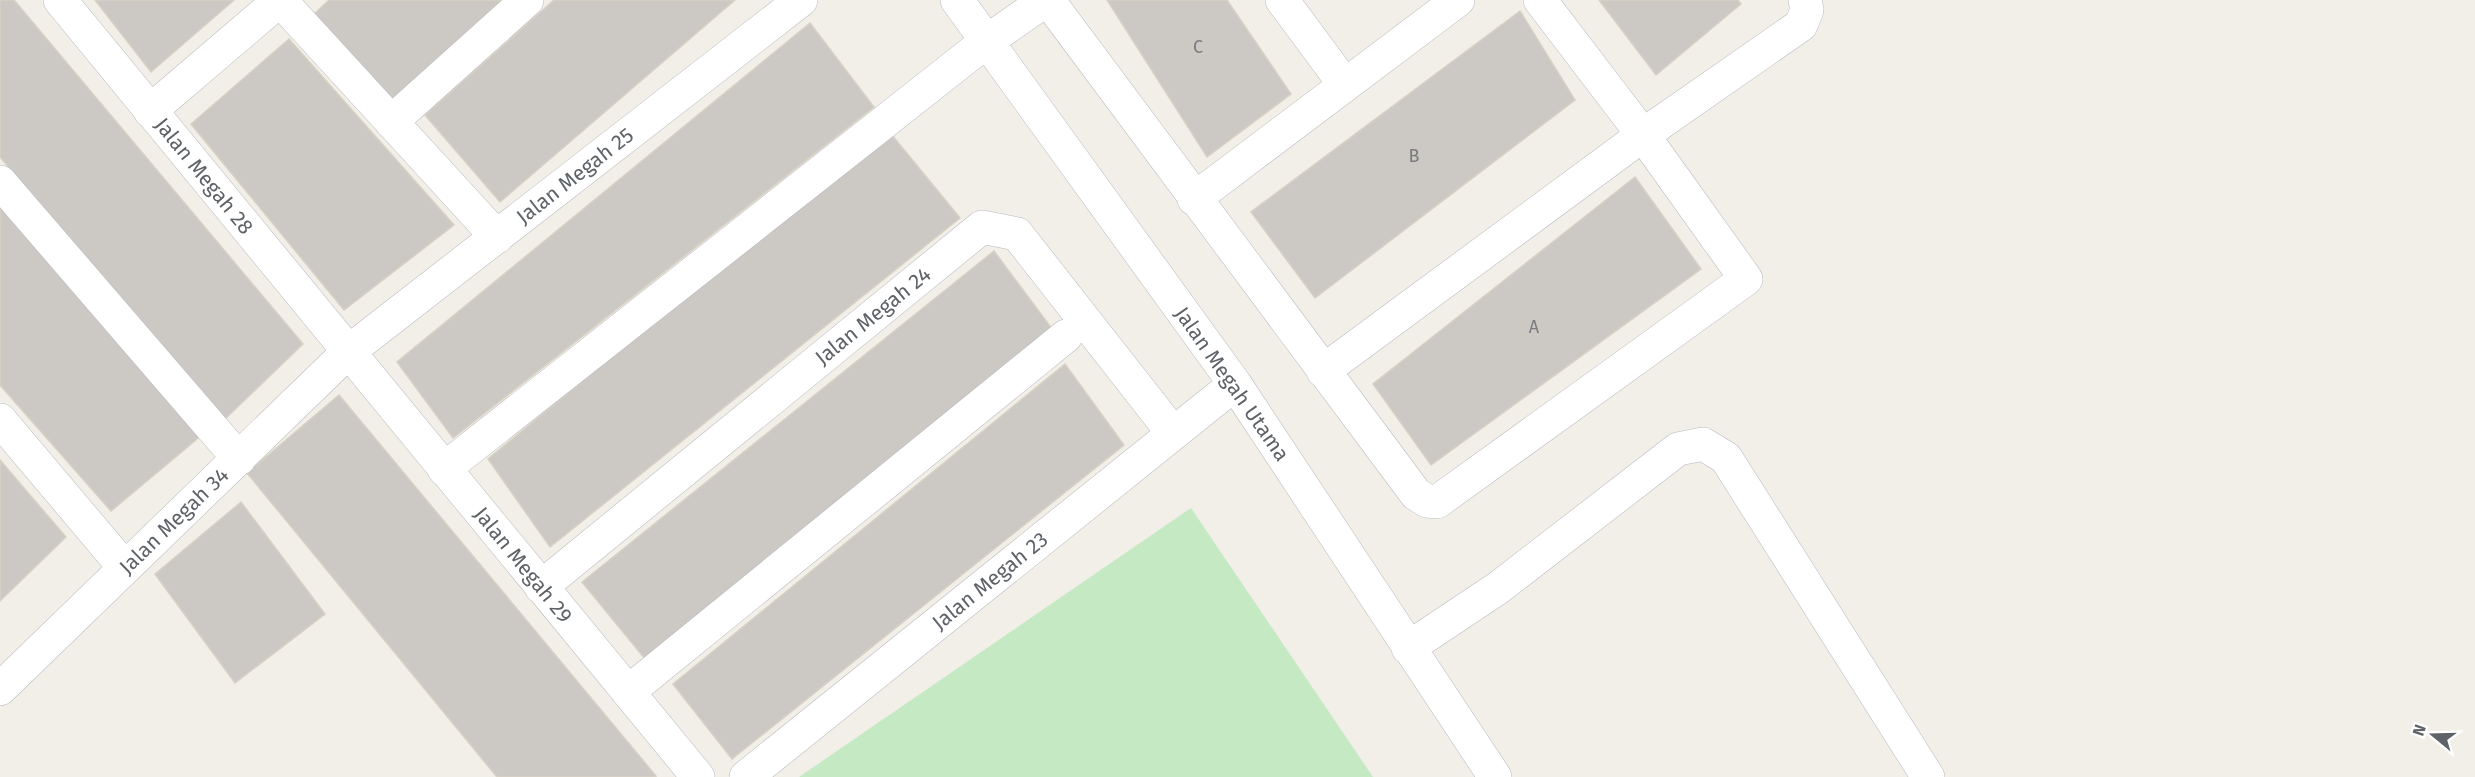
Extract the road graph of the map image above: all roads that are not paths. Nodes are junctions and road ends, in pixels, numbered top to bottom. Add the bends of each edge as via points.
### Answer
1 (60, 0) edge
2 (280, 0) edge
3 (527, 0) edge
4 (801, 0) edge
5 (957, 0) edge
6 (1047, 0) edge
7 (1282, 0) edge
8 (1458, 0) edge
9 (1540, 0) edge
10 (1805, 0) edge
11 (987, 41) junction
12 (1345, 85) junction
13 (150, 111) junction
14 (391, 122) junction
15 (1642, 135) junction
16 (0, 182) edge
17 (1194, 199) junction
18 (496, 237) junction
19 (1066, 336) dead end
20 (348, 352) junction
21 (1323, 371) junction
22 (1235, 384) junction
23 (0, 420) edge
24 (1173, 433) junction
25 (239, 459) junction
26 (444, 469) junction
27 (125, 568) junction
28 (541, 587) junction
29 (1408, 648) junction
30 (0, 689) edge
31 (628, 692) junction
32 (698, 777) edge
33 (746, 777) edge
34 (1495, 777) edge
35 (1928, 777) edge

1 - 13 street, Jalan Megah 28
2 - 13 street
2 - 14 street
3 - 14 street
4 - 18 street, Jalan Megah 25
5 - 11 street, Jalan Megah Utama
6 - 11 street
6 - 17 street
7 - 12 street
8 - 12 street
9 - 15 street
10 - 15 street via 1807,10 1801,25
11 - 22 street, Jalan Megah Utama
11 - 26 street
12 - 17 street
13 - 20 street, Jalan Megah 28
14 - 18 street
15 - 21 street
15 - 21 street via 1746,279 1437,502 1416,494
16 - 25 street
17 - 21 street
18 - 20 street, Jalan Megah 25
19 - 31 street
20 - 25 street, Jalan Megah 34
20 - 26 street, Jalan Megah 29
22 - 24 street, Jalan Megah 23
22 - 29 street, Jalan Megah Utama
23 - 27 street
24 - 28 street, Jalan Megah 24 via 1017,234 982,227
24 - 33 street, Jalan Megah 23
25 - 27 street, Jalan Megah 34
26 - 28 street, Jalan Megah 29
27 - 30 street, Jalan Megah 34
28 - 31 street, Jalan Megah 29
29 - 34 street, Jalan Megah Utama
29 - 35 street via 1498,588 1678,449 1703,444 1726,458
31 - 32 street, Jalan Megah 29

